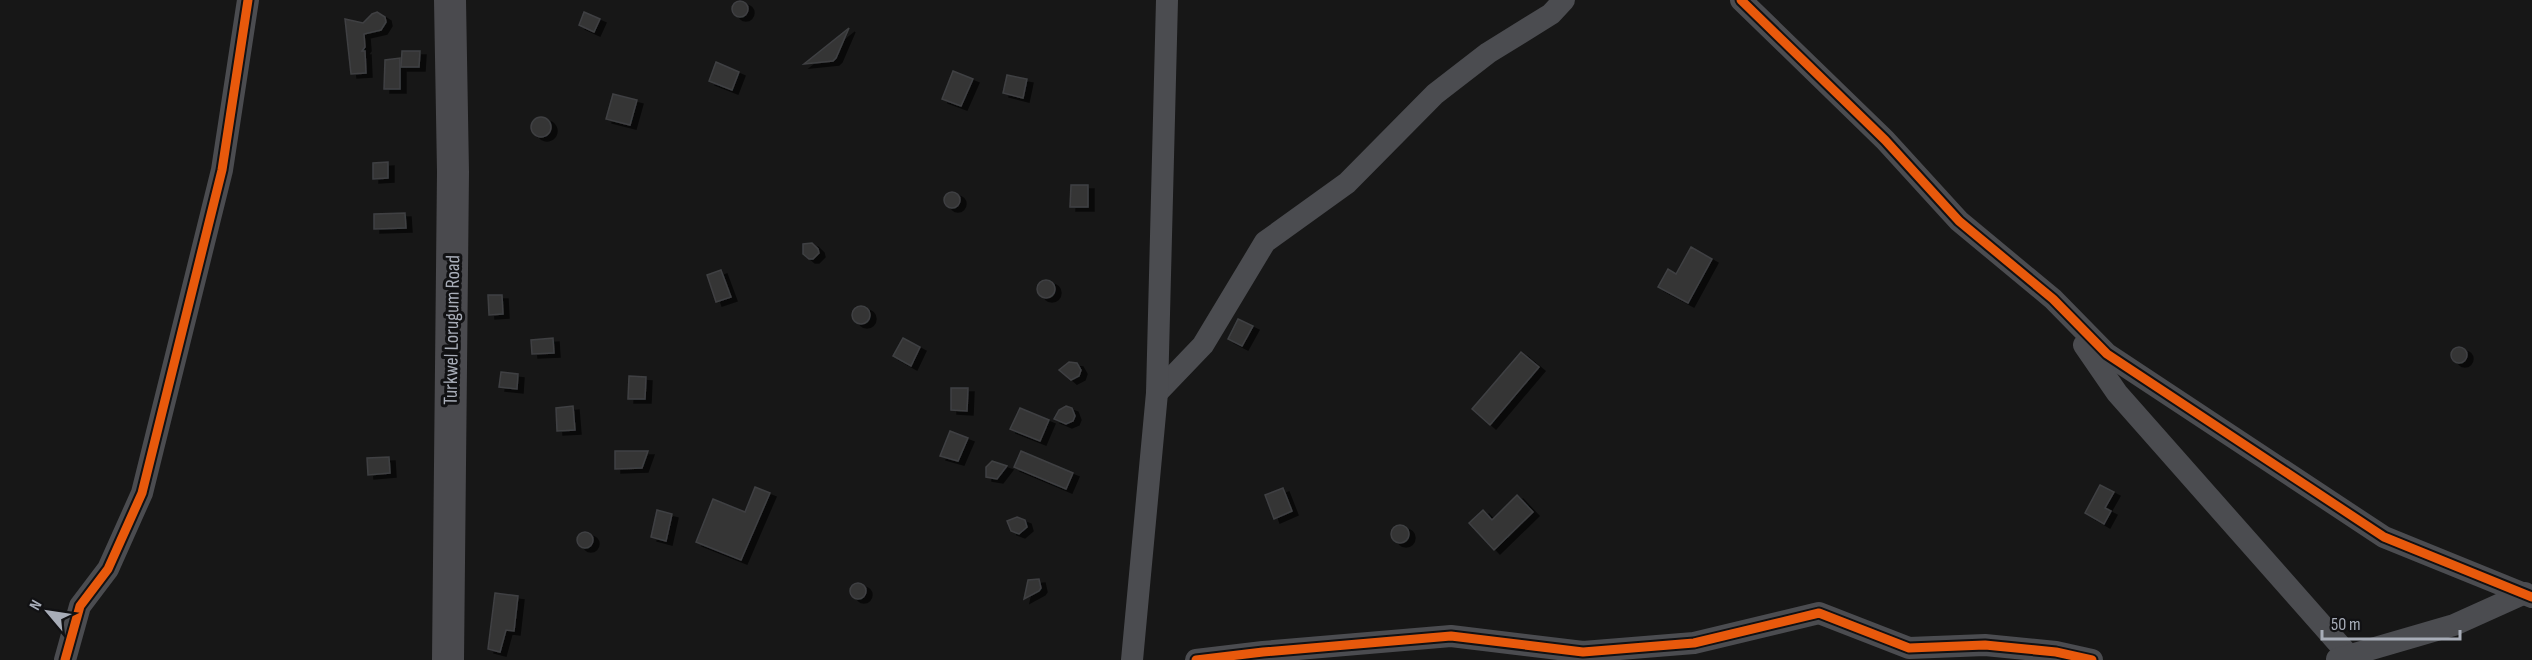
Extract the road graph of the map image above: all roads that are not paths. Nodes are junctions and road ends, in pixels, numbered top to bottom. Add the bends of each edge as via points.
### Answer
1 (248, 0) edge
2 (450, 0) edge
3 (1167, 0) edge
4 (1564, 0) edge
5 (1741, 0) edge
6 (2053, 299) junction
7 (1157, 393) junction
8 (2528, 595) edge
9 (2345, 658) edge
10 (65, 660) edge
11 (448, 660) edge
12 (1132, 660) edge
13 (1196, 660) edge
14 (2092, 660) edge

1 - 10 street via 222,170 142,494 108,569 80,606
2 - 11 main road, Turkwel Lorugum Road via 453,172
3 - 7 street
4 - 7 street via 1551,14 1488,53 1435,94 1347,183 1265,242 1203,345
5 - 6 street via 1885,140 1959,221
6 - 8 street via 2107,354 2384,537
6 - 9 street via 2117,393
7 - 12 street
8 - 9 street via 2454,625
13 - 14 street via 1451,636 1583,652 1694,643 1819,613 1909,648 1985,645

